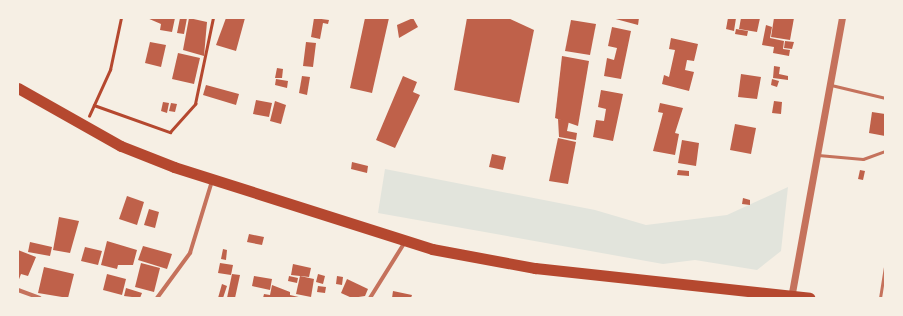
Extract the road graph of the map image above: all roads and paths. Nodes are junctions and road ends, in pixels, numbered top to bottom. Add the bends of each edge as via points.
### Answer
1 (122, 18) edge
2 (213, 18) edge
3 (842, 18) edge
4 (829, 85) junction
5 (18, 88) edge
6 (885, 98) edge
7 (94, 105) junction
8 (84, 126) junction
9 (885, 152) edge
10 (817, 155) junction
11 (213, 179) junction
12 (406, 241) junction
13 (885, 267) edge
14 (18, 290) edge
15 (791, 297) edge
16 (40, 298) edge
17 (157, 298) edge
18 (370, 298) edge
19 (809, 298) edge
20 (880, 298) edge

1 - 7 path via 110,70
2 - 7 path via 196,104 170,132
3 - 4 street
4 - 6 lane
4 - 10 street
5 - 8 highway
7 - 8 path
8 - 11 highway via 121,146
9 - 10 lane via 863,159
10 - 15 street
11 - 12 highway
11 - 17 street via 190,253
12 - 15 highway via 536,268
12 - 18 street
13 - 20 lane
14 - 16 street
15 - 19 highway

